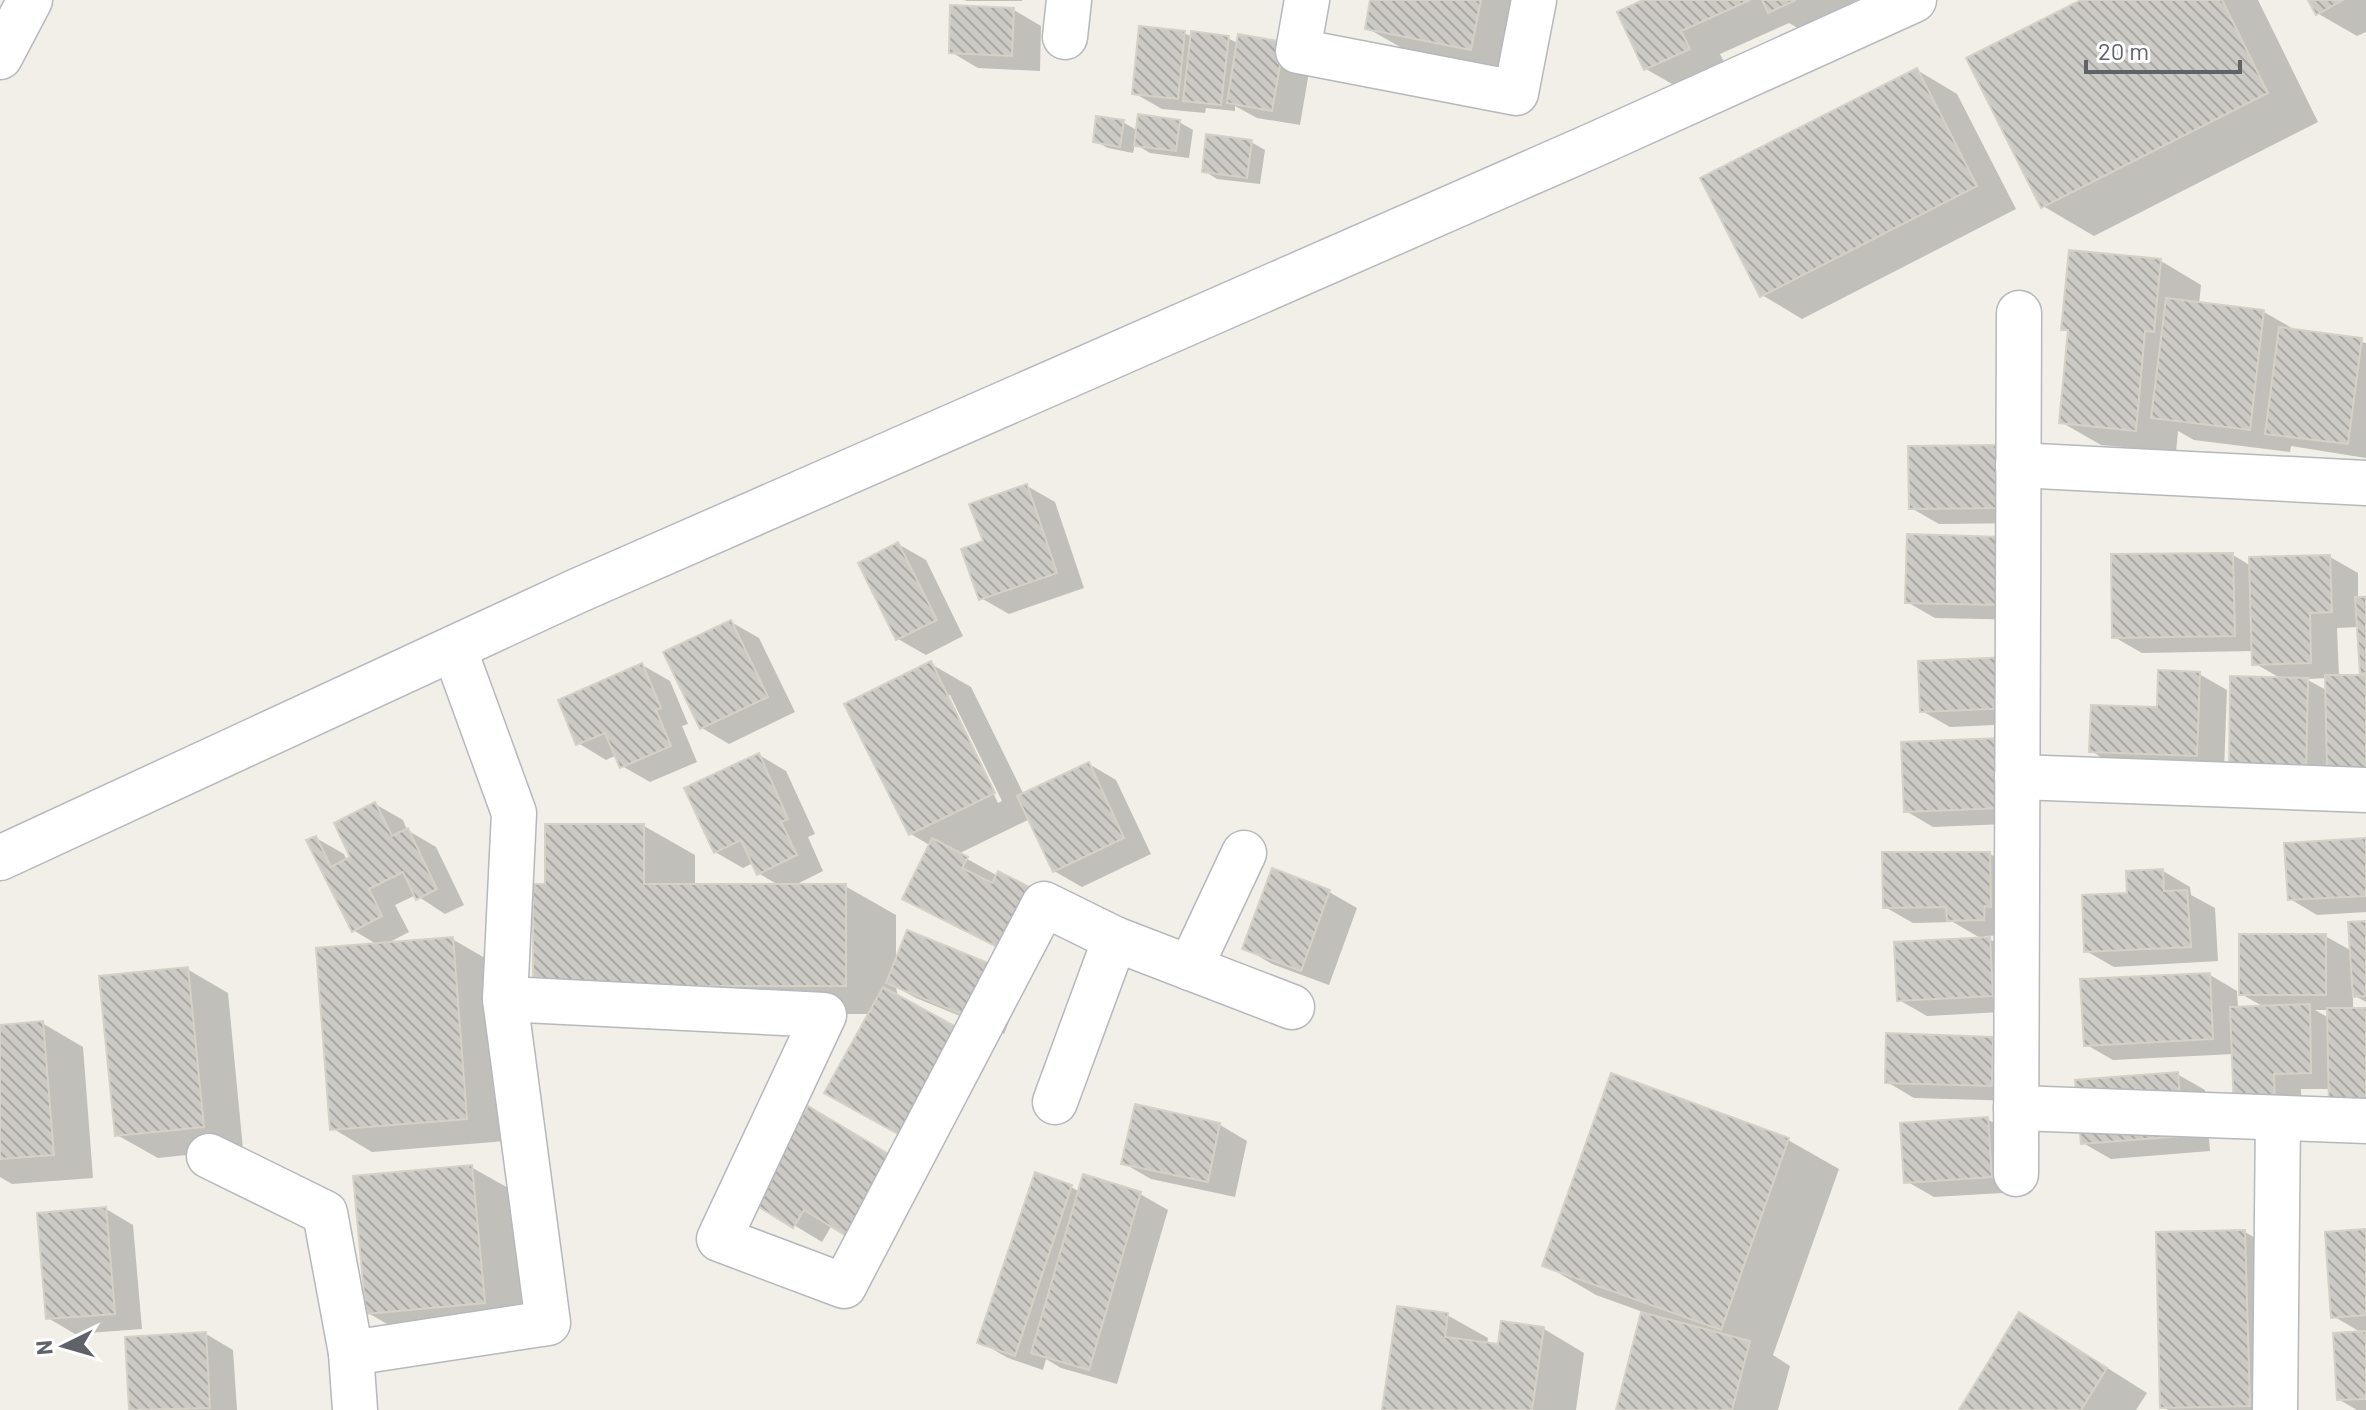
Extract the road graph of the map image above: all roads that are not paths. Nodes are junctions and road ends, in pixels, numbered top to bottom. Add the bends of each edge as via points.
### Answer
1 (30, 0) edge
2 (1307, 0) edge
3 (1534, 0) edge
4 (1914, 0) edge
5 (0, 57) edge
6 (2019, 313) dead end
7 (2018, 465) junction
8 (2366, 483) edge
9 (454, 648) junction
10 (2017, 777) junction
11 (2366, 790) edge
12 (1244, 853) dead end
13 (0, 858) edge
14 (1115, 939) junction
15 (1190, 968) junction
16 (505, 999) junction
17 (1292, 1007) dead end
18 (1055, 1102) dead end
19 (2016, 1108) junction
20 (2278, 1118) junction
21 (2366, 1121) edge
22 (209, 1156) dead end
23 (2016, 1174) dead end
24 (351, 1353) junction
25 (355, 1410) edge
26 (2275, 1410) edge

1 - 5 street
2 - 3 street via 1298,51 1516,93
4 - 9 street
6 - 7 street
7 - 8 street
7 - 10 street
9 - 13 street
9 - 16 street via 514,813
10 - 11 street
10 - 19 street
12 - 15 street
14 - 15 street
14 - 16 street via 1044,904 844,1286 719,1239 824,1015
14 - 18 street
15 - 17 street
16 - 24 street via 548,1323
19 - 20 street
19 - 23 street
20 - 21 street
20 - 26 street
22 - 24 street via 325,1213
24 - 25 street

